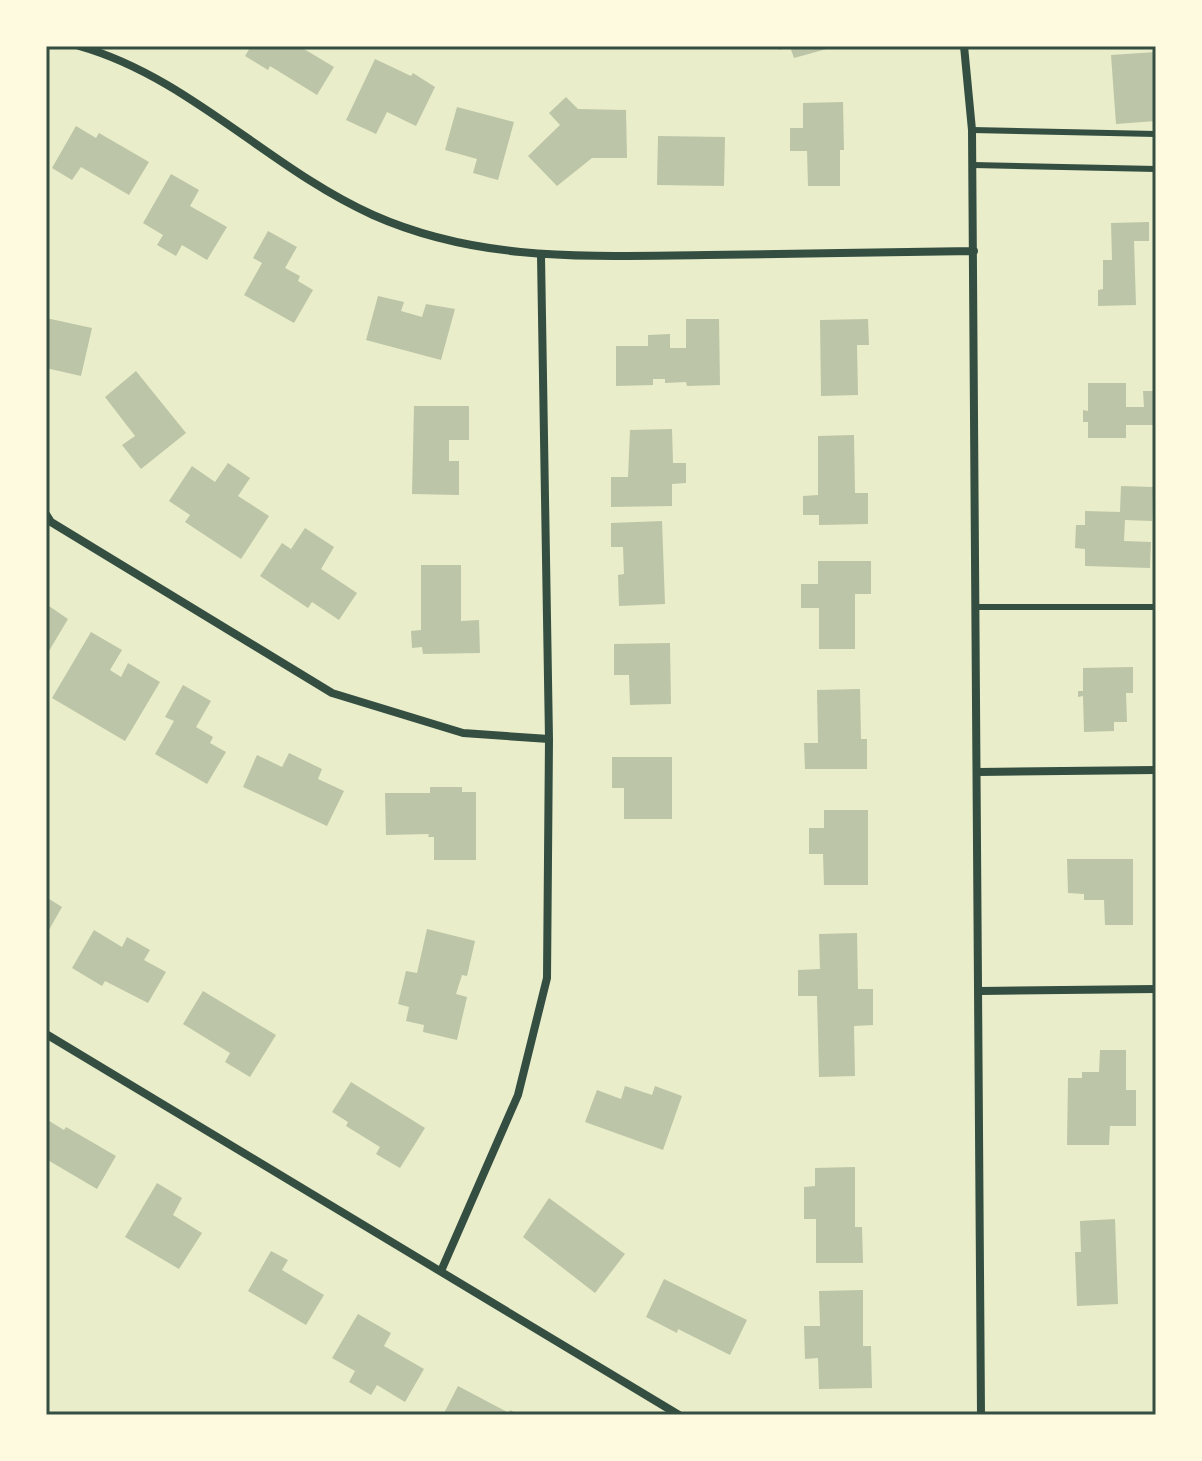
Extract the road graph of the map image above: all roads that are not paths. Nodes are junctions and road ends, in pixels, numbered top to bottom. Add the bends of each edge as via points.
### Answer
1 (79, 46) edge
2 (964, 46) edge
3 (972, 130) junction
4 (1156, 134) edge
5 (973, 165) junction
6 (1156, 169) edge
7 (974, 251) junction
8 (541, 256) junction
9 (46, 514) edge
10 (976, 607) junction
11 (1156, 607) edge
12 (549, 739) junction
13 (1156, 770) edge
14 (978, 772) junction
15 (1156, 989) edge
16 (980, 991) junction
17 (46, 1034) edge
18 (441, 1271) junction
19 (679, 1415) edge
20 (981, 1415) edge

1 - 8 street via 175,90 370,214 429,237
2 - 3 street
3 - 4 lane
3 - 5 street
5 - 6 lane
5 - 7 street
7 - 8 street
7 - 10 street
8 - 12 street
9 - 12 street via 51,522 332,693 463,733
10 - 11 lane
10 - 14 street
12 - 18 street via 547,978 518,1095
13 - 14 street
14 - 16 street
15 - 16 street
16 - 20 street
17 - 18 street
18 - 19 street

